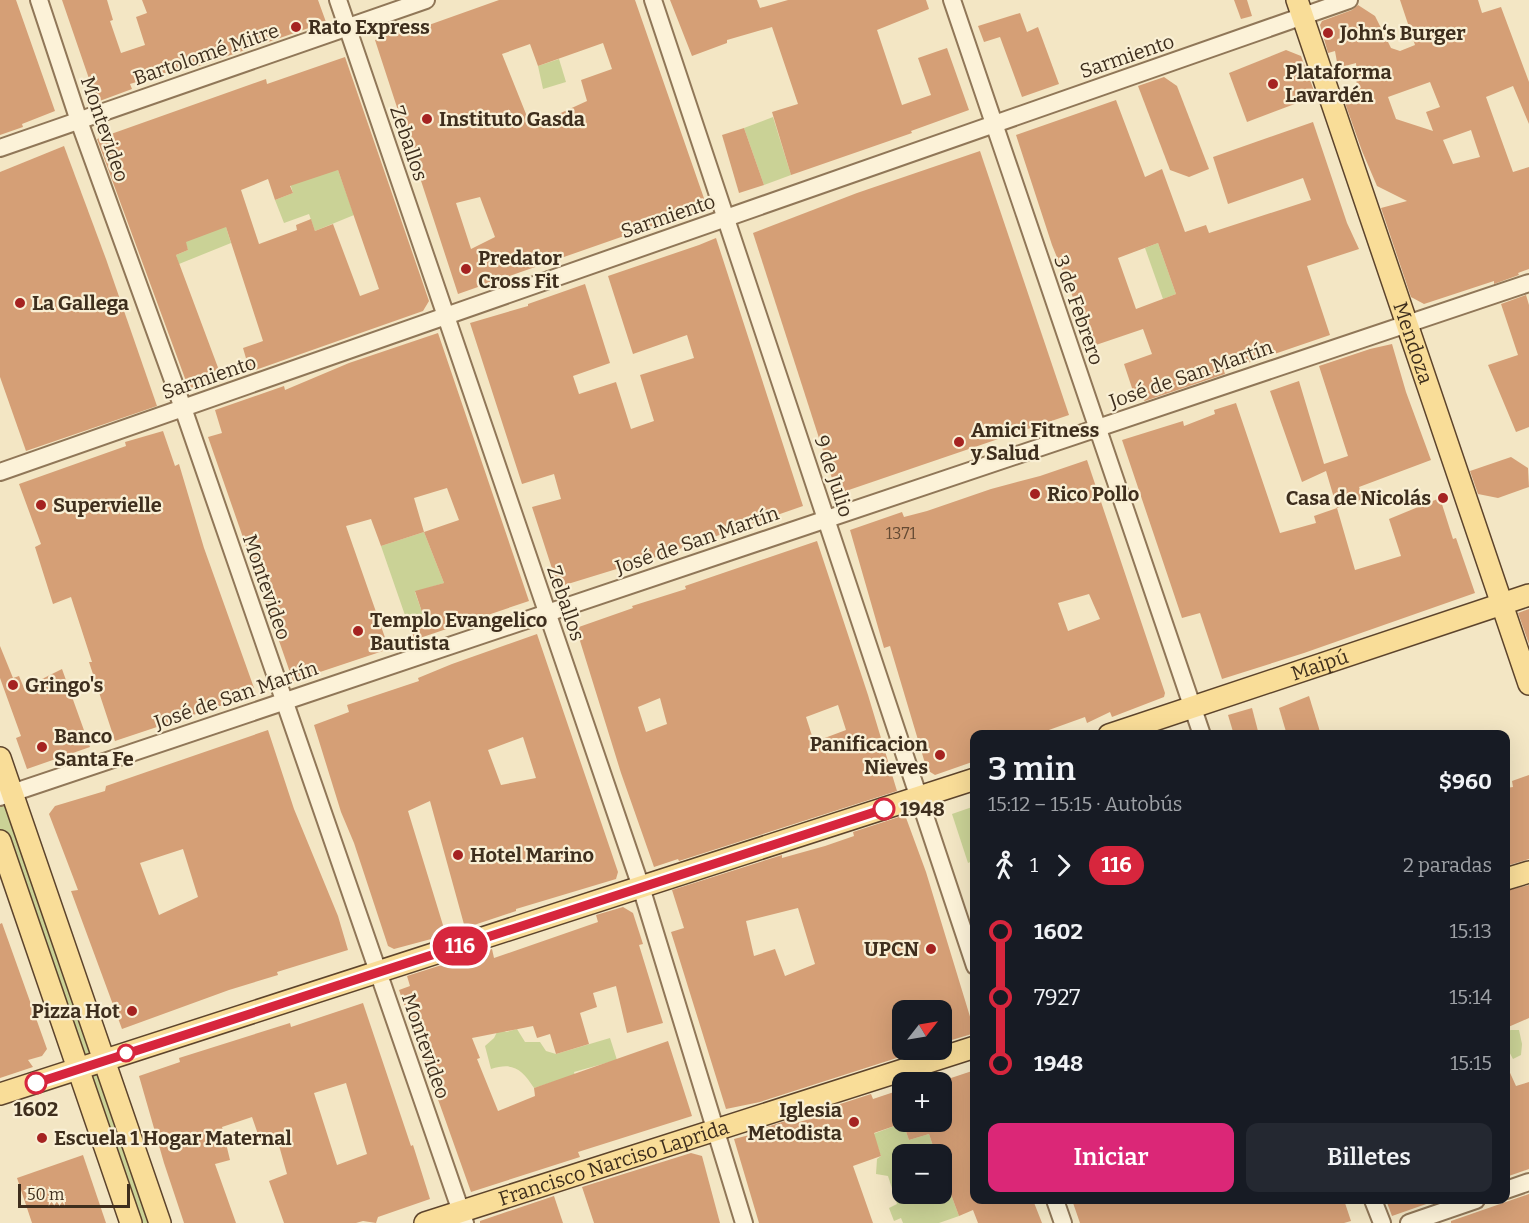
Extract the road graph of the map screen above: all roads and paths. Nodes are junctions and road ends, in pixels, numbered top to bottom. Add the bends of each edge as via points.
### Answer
1 (39, 0) edge
2 (338, 0) edge
3 (426, 0) edge
4 (653, 0) edge
5 (952, 0) edge
6 (1349, 0) edge
7 (1300, 8) edge
8 (348, 27) junction
9 (79, 121) junction
10 (994, 124) junction
11 (0, 148) edge
12 (726, 218) junction
13 (1529, 283) edge
14 (446, 316) junction
15 (1407, 323) junction
16 (183, 408) junction
17 (1097, 428) junction
18 (0, 472) edge
19 (826, 519) junction
20 (1529, 596) edge
21 (1502, 604) junction
22 (548, 613) junction
23 (1529, 684) edge
24 (284, 701) junction
25 (1192, 708) junction
26 (1124, 730) edge
27 (1200, 730) edge
28 (0, 758) edge
29 (970, 781) edge
30 (6, 795) edge
31 (919, 798) junction
32 (0, 841) edge
33 (1529, 872) edge
34 (1510, 878) edge
35 (641, 887) junction
36 (970, 951) edge
37 (378, 972) junction
38 (970, 1049) edge
39 (104, 1060) junction
40 (78, 1069) junction
41 (0, 1094) edge
42 (716, 1130) junction
43 (1529, 1182) edge
44 (1510, 1189) edge
45 (1056, 1204) edge
46 (1375, 1204) edge
47 (1464, 1204) edge
48 (463, 1217) edge
49 (130, 1223) edge
50 (160, 1223) edge
51 (424, 1223) edge
52 (744, 1223) edge
53 (1063, 1223) edge
54 (1382, 1223) edge
55 (1409, 1223) edge

1 - 9 street, Montevideo
2 - 8 street, Zeballos
3 - 8 street, Bartolomé Mitre
4 - 12 street, 9 de Julio
5 - 10 street, 3 de Febrero
6 - 7 street, Sarmiento
7 - 10 street, Sarmiento
7 - 15 main road, Mendoza
8 - 9 street, Bartolomé Mitre
8 - 14 street, Zeballos
9 - 11 street, Bartolomé Mitre
9 - 16 street, Montevideo
10 - 12 street, Sarmiento
10 - 17 street, 3 de Febrero
12 - 14 street, Sarmiento
12 - 19 street, 9 de Julio
13 - 15 street, José de San Martín
14 - 16 street, Sarmiento
14 - 22 street, Zeballos
15 - 17 street, José de San Martín
15 - 21 main road, Mendoza
16 - 18 street, Sarmiento
16 - 24 street, Montevideo
17 - 19 street, José de San Martín
17 - 25 street, 3 de Febrero
19 - 22 street, José de San Martín
19 - 31 street, 9 de Julio
20 - 21 main road, Maipú
21 - 23 main road, Mendoza
21 - 25 main road, Maipú
22 - 24 street, José de San Martín
22 - 35 street, Zeballos
24 - 30 street, José de San Martín
24 - 37 street, Montevideo
25 - 26 main road, Maipú
25 - 27 street, 3 de Febrero
28 - 30 main road
29 - 31 main road
30 - 39 main road
31 - 35 main road
31 - 36 street, 9 de Julio
32 - 40 main road
33 - 34 main road
35 - 37 main road
35 - 42 street, Zeballos
37 - 39 main road
37 - 48 street, Montevideo
38 - 42 main road, Francisco Narciso Laprida
39 - 40 main road
39 - 50 main road
40 - 41 main road
40 - 49 main road
42 - 48 main road, Francisco Narciso Laprida
42 - 52 street, Zeballos
43 - 44 street
45 - 53 street
46 - 54 street
47 - 55 street
48 - 51 main road, Francisco Narciso Laprida

